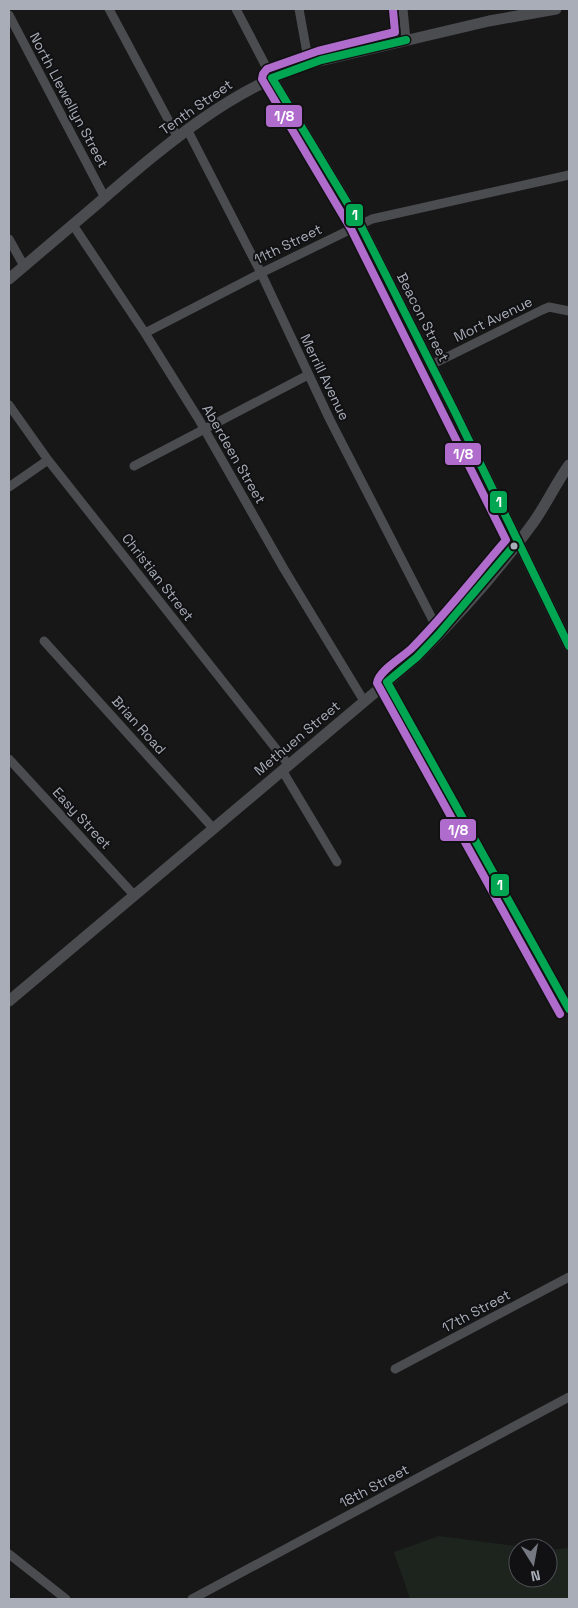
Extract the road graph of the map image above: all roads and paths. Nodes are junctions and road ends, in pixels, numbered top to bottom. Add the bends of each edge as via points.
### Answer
1 (109, 9) edge
2 (236, 9) edge
3 (299, 9) edge
4 (403, 9) edge
5 (556, 9) edge
6 (515, 12) edge
7 (9, 15) edge
8 (406, 40) junction
9 (309, 64) junction
10 (272, 78) junction
11 (183, 134) junction
12 (569, 176) edge
13 (104, 198) junction
14 (360, 224) junction
15 (73, 225) junction
16 (9, 239) edge
17 (24, 266) junction
18 (260, 273) junction
19 (9, 279) edge
20 (569, 311) edge
21 (145, 333) junction
22 (431, 365) junction
23 (308, 375) junction
24 (9, 405) edge
25 (204, 429) junction
26 (48, 460) junction
27 (569, 465) edge
28 (134, 466) dead end
29 (9, 487) edge
30 (518, 542) junction
31 (440, 634) junction
32 (44, 642) dead end
33 (569, 646) edge
34 (386, 682) junction
35 (364, 701) junction
36 (9, 759) edge
37 (285, 767) junction
38 (213, 828) junction
39 (337, 862) dead end
40 (134, 895) junction
41 (9, 1001) edge
42 (569, 1009) edge
43 (569, 1278) edge
44 (395, 1369) dead end
45 (569, 1397) edge
46 (9, 1554) edge
47 (66, 1599) edge
48 (192, 1599) edge

1 - 11 street, Merrill Avenue
2 - 10 street, Beacon Street
3 - 9 street
4 - 8 street
5 - 6 street, Tenth Street
6 - 8 street, Tenth Street
7 - 13 street, North Llewellyn Street
8 - 9 street, Tenth Street
9 - 10 street, Tenth Street
10 - 11 street, Tenth Street via 223,104
10 - 14 street, Beacon Street
11 - 13 street, Tenth Street
11 - 18 street, Merrill Avenue
12 - 14 street, 11th Street
13 - 15 street, Tenth Street
14 - 18 street, 11th Street
14 - 22 street, Beacon Street
15 - 17 street, Tenth Street
15 - 21 street, Aberdeen Street
16 - 17 street
17 - 19 street, Tenth Street
18 - 21 street, 11th Street
18 - 23 street, Merrill Avenue
20 - 22 street, Mort Avenue via 542,310
21 - 25 street, Aberdeen Street
22 - 30 street, Beacon Street
23 - 25 street
23 - 31 street, Merrill Avenue
24 - 26 street, Christian Street
25 - 28 street
25 - 35 street, Aberdeen Street
26 - 29 street
26 - 37 street, Christian Street
27 - 30 street, Methuen Street
30 - 31 street, Methuen Street
30 - 33 street, Beacon Street
31 - 34 street, Methuen Street
32 - 38 street, Brian Road
34 - 35 street, Methuen Street
34 - 42 street
35 - 37 street, Methuen Street
36 - 40 street, Easy Street
37 - 38 street, Methuen Street
37 - 39 street, Christian Street
38 - 40 street, Methuen Street
40 - 41 street, Methuen Street
43 - 44 street, 17th Street
45 - 48 street, 18th Street
46 - 47 street

